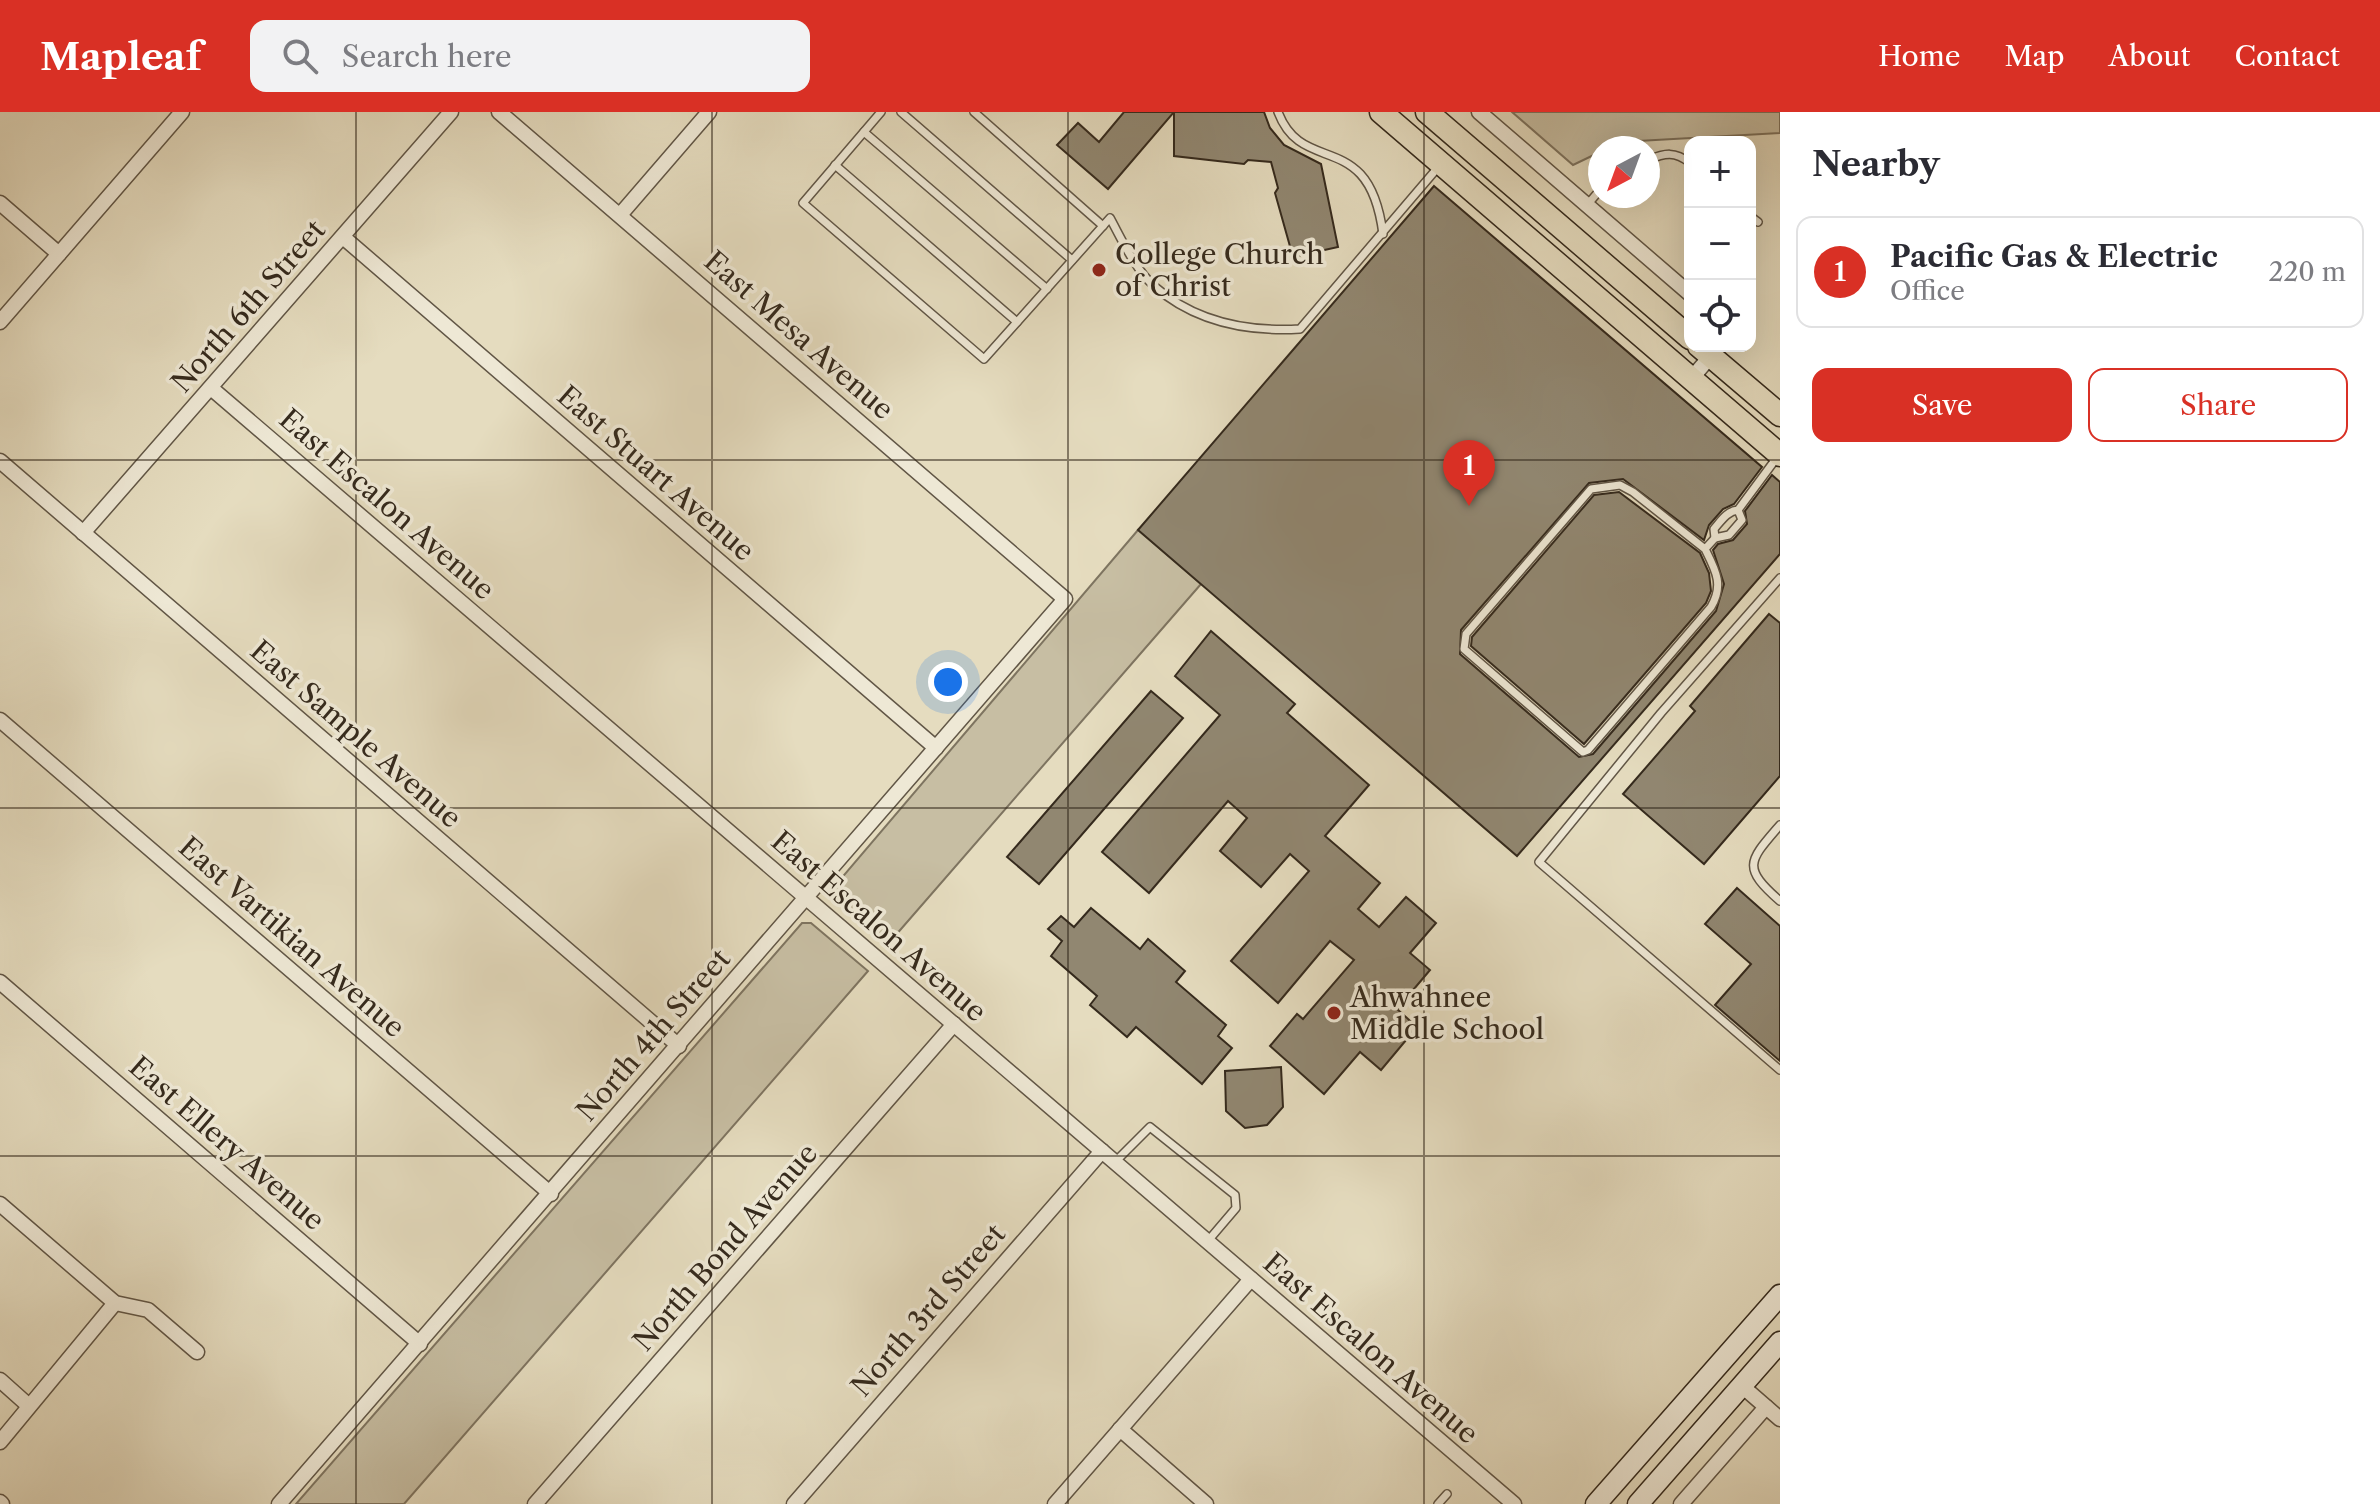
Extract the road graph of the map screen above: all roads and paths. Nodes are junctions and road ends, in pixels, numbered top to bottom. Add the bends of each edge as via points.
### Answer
1 (182, 112) edge
2 (451, 112) edge
3 (499, 112) edge
4 (709, 112) edge
5 (881, 112) edge
6 (901, 112) edge
7 (974, 112) edge
8 (1278, 112) edge
9 (1381, 112) edge
10 (1479, 112) edge
11 (1428, 113) edge
12 (864, 132) junction
13 (1660, 155) edge
14 (1684, 158) edge
15 (1441, 164) junction
16 (835, 165) junction
17 (0, 203) edge
18 (1587, 205) joint
19 (620, 215) junction
20 (1103, 226) junction
21 (1383, 234) junction
22 (343, 237) junction
23 (59, 254) junction
24 (1072, 260) junction
25 (1047, 289) junction
26 (1684, 289) edge
27 (0, 322) edge
28 (1017, 322) junction
29 (1684, 333) edge
30 (1708, 352) edge
31 (1713, 352) edge
32 (1692, 378) junction
33 (211, 388) junction
34 (1780, 415) edge
35 (1780, 455) edge
36 (0, 461) edge
37 (1738, 510) junction
38 (83, 533) junction
39 (1715, 538) junction
40 (1705, 549) junction
41 (1780, 578) edge
42 (1065, 599) joint
43 (0, 720) edge
44 (936, 748) junction
45 (1780, 825) edge
46 (807, 898) junction
47 (1780, 901) edge
48 (0, 982) edge
49 (954, 1024) junction
50 (679, 1046) junction
51 (1780, 1070) edge
52 (1102, 1151) junction
53 (1115, 1162) junction
54 (551, 1194) junction
55 (0, 1204) edge
56 (1207, 1242) junction
57 (1251, 1279) junction
58 (1780, 1295) edge
59 (115, 1303) junction
60 (1780, 1342) edge
61 (420, 1344) junction
62 (197, 1352) dead end
63 (0, 1380) edge
64 (1742, 1386) junction
65 (29, 1406) junction
66 (1766, 1407) junction
67 (1780, 1419) edge
68 (1120, 1429) junction
69 (0, 1442) edge
70 (1447, 1494) dead end
71 (279, 1504) edge
72 (535, 1504) edge
73 (794, 1504) edge
74 (1055, 1504) edge
75 (1206, 1504) edge
76 (1438, 1504) edge
77 (1514, 1504) edge
78 (1596, 1504) edge
79 (1638, 1504) edge
80 (1681, 1504) edge

1 - 23 street
2 - 22 street, North 6th Street
3 - 19 street, East Mesa Avenue
4 - 19 street
5 - 12 lane
6 - 24 lane
7 - 20 lane
8 - 21 lane via 1291,136 1306,147 1334,154 1366,178 1379,202
9 - 15 main road
10 - 18 street
11 - 29 main road
12 - 16 lane
12 - 25 lane
13 - 14 lane
15 - 21 lane
15 - 32 main road
16 - 28 lane
16 - 28 lane via 803,203 972,349 984,359
17 - 23 street
18 - 26 street
19 - 42 street, East Mesa Avenue
20 - 21 lane via 1110,218 1154,286 1211,320 1262,331 1300,329
20 - 24 lane
22 - 33 street, North 6th Street
22 - 44 street, East Stuart Avenue
23 - 27 street
24 - 25 lane
25 - 28 lane
30 - 32 street
31 - 34 main road
32 - 35 main road
33 - 38 street, North 6th Street
33 - 46 street, East Escalon Avenue
35 - 37 lane
36 - 38 street, East Sample Avenue
37 - 39 lane via 1722,519 1714,529
37 - 39 lane via 1742,520
38 - 50 street, East Sample Avenue
39 - 40 lane
40 - 40 lane via 1718,576 1719,594 1583,752 1464,649 1466,634 1591,489 1620,485
41 - 51 lane via 1539,862
42 - 44 street, North 4th Street
43 - 54 street, East Vartikian Avenue
44 - 46 street, North 4th Street
45 - 47 lane via 1756,852 1752,865 1755,878
46 - 49 street, East Escalon Avenue
46 - 50 street, North 4th Street
48 - 61 street, East Ellery Avenue
49 - 52 street, East Escalon Avenue
49 - 72 street, North Bond Avenue
50 - 54 street, North 4th Street
52 - 53 street, East Escalon Avenue
52 - 73 street, North 3rd Street
53 - 56 street, East Escalon Avenue
53 - 56 lane via 1150,1127 1235,1195 1236,1208
54 - 61 street, North 4th Street
55 - 59 street
56 - 57 street, East Escalon Avenue
57 - 68 street
57 - 77 street, East Escalon Avenue
58 - 78 main road
59 - 62 street via 148,1310
59 - 65 street
60 - 64 main road
61 - 71 street, North 4th Street
63 - 65 street
64 - 66 street
64 - 79 main road
65 - 69 street
66 - 67 street
66 - 80 street
68 - 74 street
68 - 75 street
70 - 76 lane

